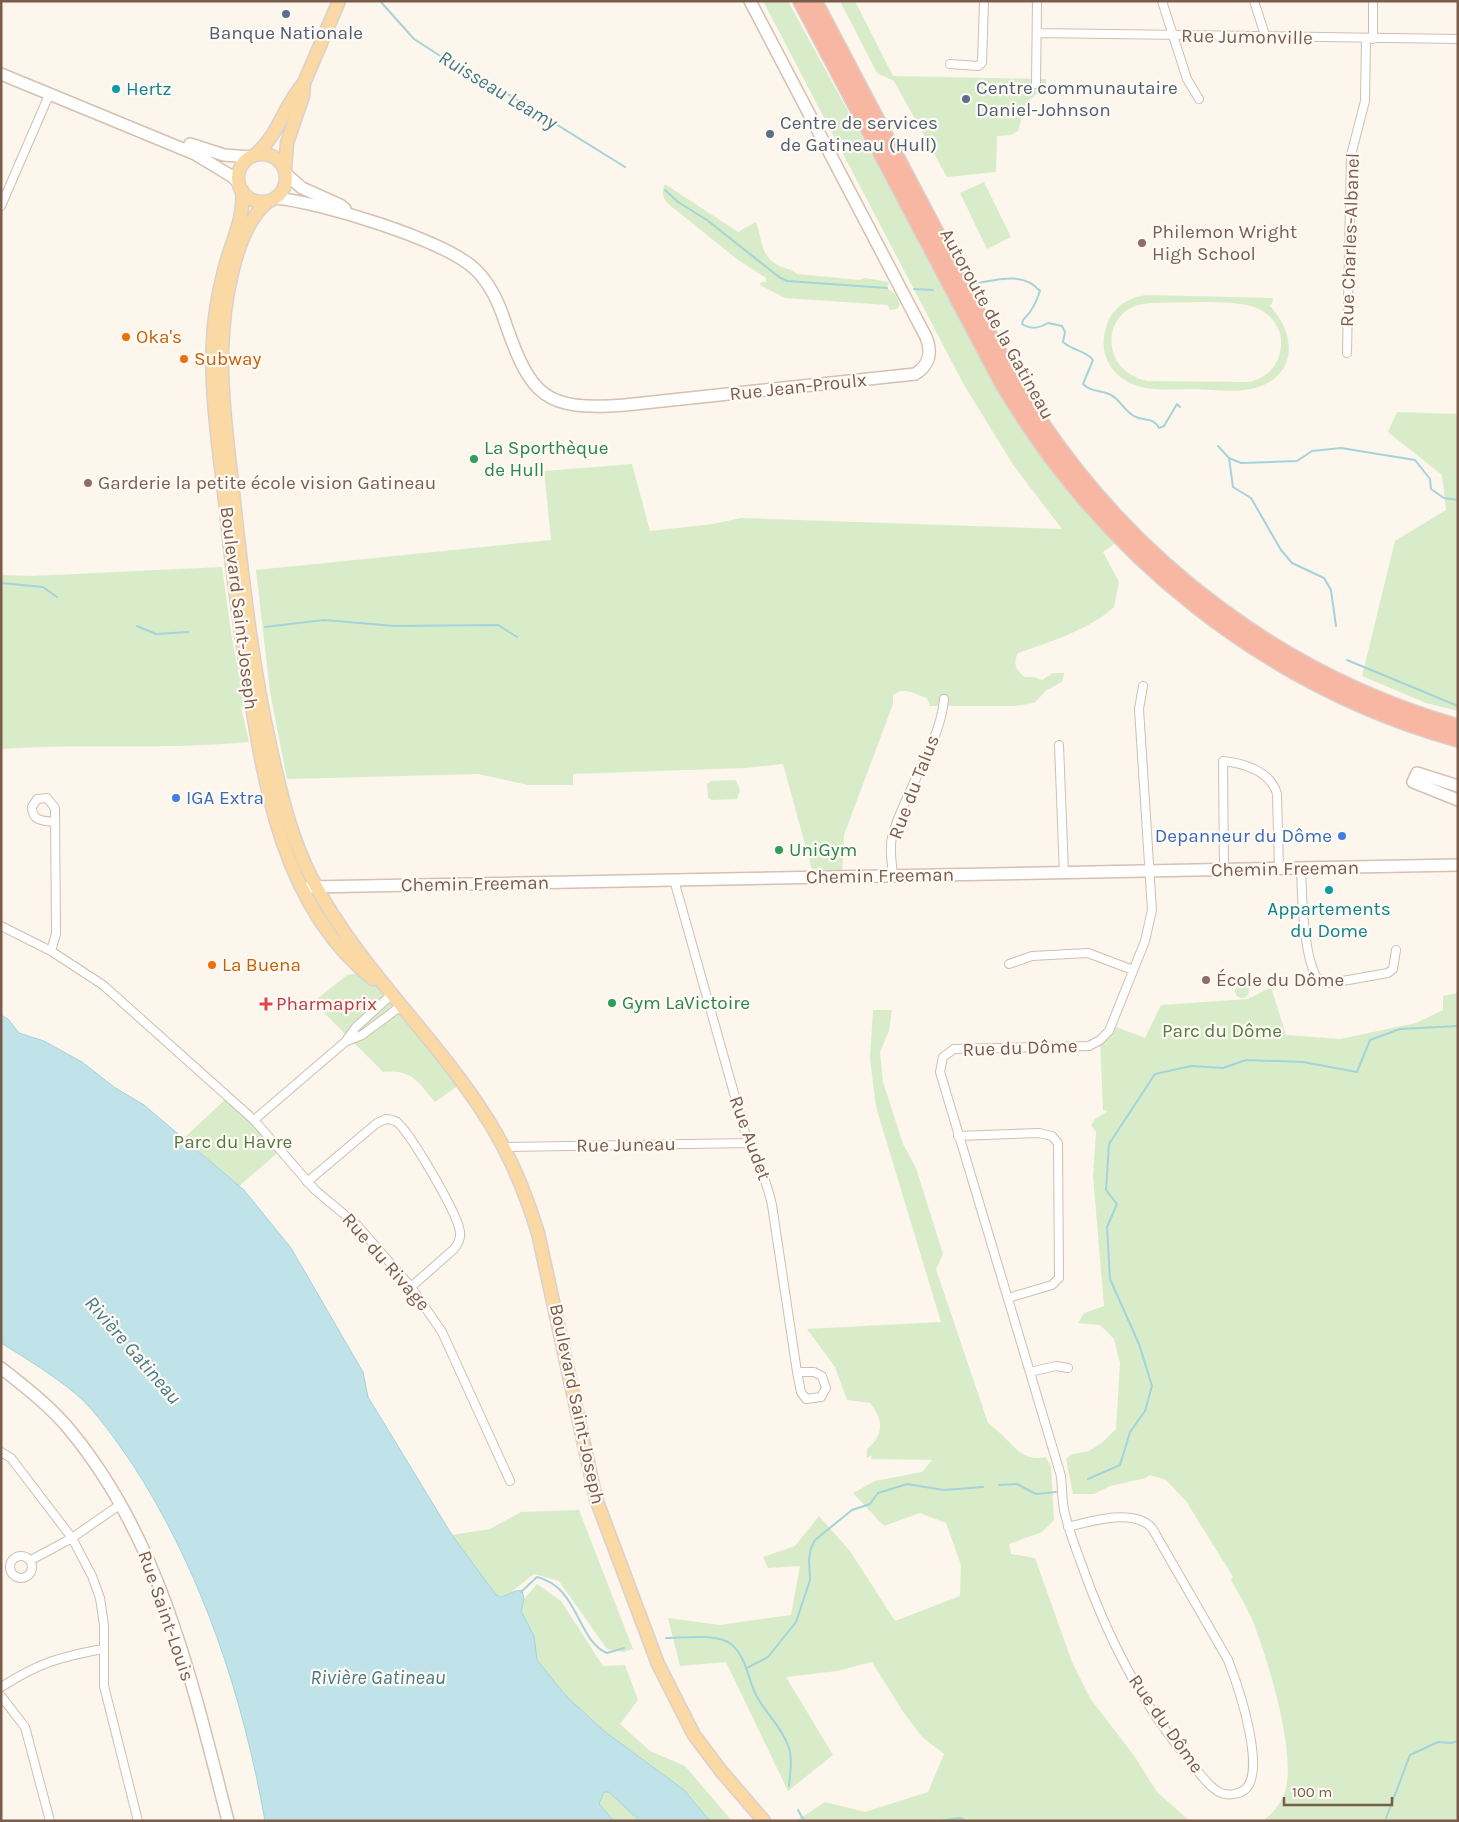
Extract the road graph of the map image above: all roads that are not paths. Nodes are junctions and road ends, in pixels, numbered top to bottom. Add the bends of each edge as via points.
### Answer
1 (338, 1) edge
2 (750, 1) edge
3 (801, 1) edge
4 (814, 1) edge
5 (984, 1) edge
6 (1037, 1) edge
7 (1162, 1) edge
8 (1254, 1) edge
9 (1373, 1) edge
10 (1037, 34) junction
11 (1173, 35) junction
12 (1266, 38) junction
13 (1370, 39) junction
14 (1458, 39) edge
15 (950, 64) dead end
16 (1, 74) edge
17 (304, 83) junction
18 (1036, 84) dead end
19 (49, 95) junction
20 (1199, 99) dead end
21 (154, 136) junction
22 (253, 156) junction
23 (285, 172) junction
24 (241, 187) junction
25 (272, 199) junction
26 (1, 206) edge
27 (350, 214) junction
28 (1347, 353) dead end
29 (1143, 686) dead end
30 (944, 700) dead end
31 (1458, 728) edge
32 (1458, 739) edge
33 (1059, 745) dead end
34 (1458, 786) edge
35 (1458, 800) edge
36 (55, 822) dead end
37 (1458, 866) edge
38 (1302, 868) junction
39 (1279, 869) junction
40 (1224, 870) junction
41 (1150, 872) junction
42 (1064, 873) junction
43 (893, 875) junction
44 (674, 880) junction
45 (302, 887) junction
46 (317, 888) junction
47 (1, 926) edge
48 (1396, 950) dead end
49 (51, 951) junction
50 (1008, 964) dead end
51 (1133, 970) junction
52 (389, 993) junction
53 (400, 1006) junction
54 (345, 1042) junction
55 (254, 1120) junction
56 (958, 1136) junction
57 (748, 1143) junction
58 (503, 1147) junction
59 (307, 1182) junction
60 (412, 1287) junction
61 (1008, 1298) junction
62 (1, 1368) edge
63 (1068, 1368) dead end
64 (797, 1372) dead end
65 (1030, 1372) junction
66 (1, 1452) edge
67 (510, 1481) dead end
68 (121, 1504) junction
69 (1068, 1526) junction
70 (72, 1538) junction
71 (31, 1560) dead end
72 (103, 1649) junction
73 (1, 1687) edge
74 (1, 1696) edge
75 (50, 1821) edge
76 (138, 1821) edge
77 (228, 1821) edge
78 (764, 1821) edge

1 - 17 main road
2 - 27 street, Rue Jean-Proulx via 926,337 930,357 915,374 626,405 570,405 546,395 524,372 494,294 475,269 448,251
3 - 32 highway, Autoroute de la Gatineau via 1000,377 1040,442 1095,511 1128,547 1179,593 1263,654 1354,702
4 - 31 highway, Autoroute de la Gatineau via 1006,367 1048,434 1103,503 1188,586 1276,648 1363,694
5 - 15 street via 982,62 978,66
6 - 10 street
7 - 11 street
8 - 12 street
9 - 13 street, Rue Charles-Albanel
10 - 11 street, Rue Jumonville
10 - 18 street
11 - 12 street, Rue Jumonville
11 - 20 street via 1187,79
12 - 13 street, Rue Jumonville
13 - 14 street, Rue Jumonville
13 - 28 street, Rue Charles-Albanel via 1365,100 1351,155
16 - 19 street
17 - 22 main road via 294,93 280,126
17 - 23 main road via 303,96 287,143
19 - 21 street
19 - 26 street
21 - 22 street via 164,136 224,155
21 - 24 street via 208,160
22 - 23 main road via 262,154 276,158
22 - 24 main road via 241,166
23 - 25 main road via 285,185
23 - 27 street, Rue Jean-Proulx via 302,188 340,205
24 - 25 main road via 254,200
24 - 45 main road, Boulevard Saint-Joseph via 242,210 224,268 214,323 214,393 237,617 257,742 278,831
25 - 27 street, Rue Jean-Proulx via 306,202
25 - 46 main road, Boulevard Saint-Joseph via 258,210 250,224 236,262 222,357 241,562 262,705 290,827
29 - 41 street, Rue du Dôme via 1139,709
30 - 43 street, Rue du Talus via 934,735 894,831 891,848
33 - 42 street
34 - 35 street via 1417,773 1413,782
36 - 49 street via 56,934
37 - 38 street, Chemin Freeman
38 - 39 street, Chemin Freeman
38 - 48 street via 1304,916 1312,964 1319,981 1331,983 1388,973 1393,970
39 - 40 street, Chemin Freeman
39 - 40 street via 1275,785 1264,775 1241,764 1222,760
40 - 41 street, Chemin Freeman
41 - 42 street, Chemin Freeman
41 - 51 street, Rue du Dôme via 1151,918 1146,941
42 - 43 street, Chemin Freeman
43 - 44 street, Chemin Freeman
44 - 46 street, Chemin Freeman
44 - 57 street, Rue Audet
45 - 46 street, Chemin Freeman
45 - 52 main road, Boulevard Saint-Joseph via 344,952
46 - 52 main road, Boulevard Saint-Joseph
47 - 49 street, Rue du Rivage
49 - 55 street, Rue du Rivage via 119,998
50 - 51 street via 1032,956 1088,954
51 - 56 street, Rue du Dôme via 1109,1031 1095,1044 959,1048 947,1052 940,1078
52 - 53 main road, Boulevard Saint-Joseph
52 - 54 street
53 - 54 street via 362,1034
53 - 58 main road, Boulevard Saint-Joseph via 466,1089
54 - 55 street
55 - 59 street, Rue du Rivage
56 - 61 street, Rue du Dôme
56 - 61 street via 1039,1133 1052,1136 1058,1144 1059,1278 1052,1285
57 - 58 street, Rue Juneau
57 - 64 street, Rue Audet via 762,1169 769,1192
58 - 78 main road, Boulevard Saint-Joseph via 538,1233 587,1469 658,1664 694,1735
59 - 60 street, Rue du Rivage via 349,1217
59 - 60 street via 377,1123 386,1119 399,1124 449,1205 460,1234 454,1249
60 - 67 street, Rue du Rivage via 442,1332
61 - 65 street, Rue du Dôme
62 - 68 street, Rue Saint-Louis via 68,1428
63 - 65 street via 1056,1366
65 - 69 street, Rue du Dôme via 1060,1476
66 - 70 street via 11,1458
68 - 70 street
68 - 77 street, Rue Saint-Louis via 153,1568 174,1629
69 - 69 street, Rue du Dôme via 1114,1644 1164,1728 1216,1791 1242,1792 1251,1783 1254,1765 1237,1684 1228,1660 1152,1528 1143,1520 1131,1517
70 - 71 street
70 - 72 street via 100,1598
72 - 73 street via 50,1660
72 - 76 street via 104,1686
74 - 75 street via 25,1727

